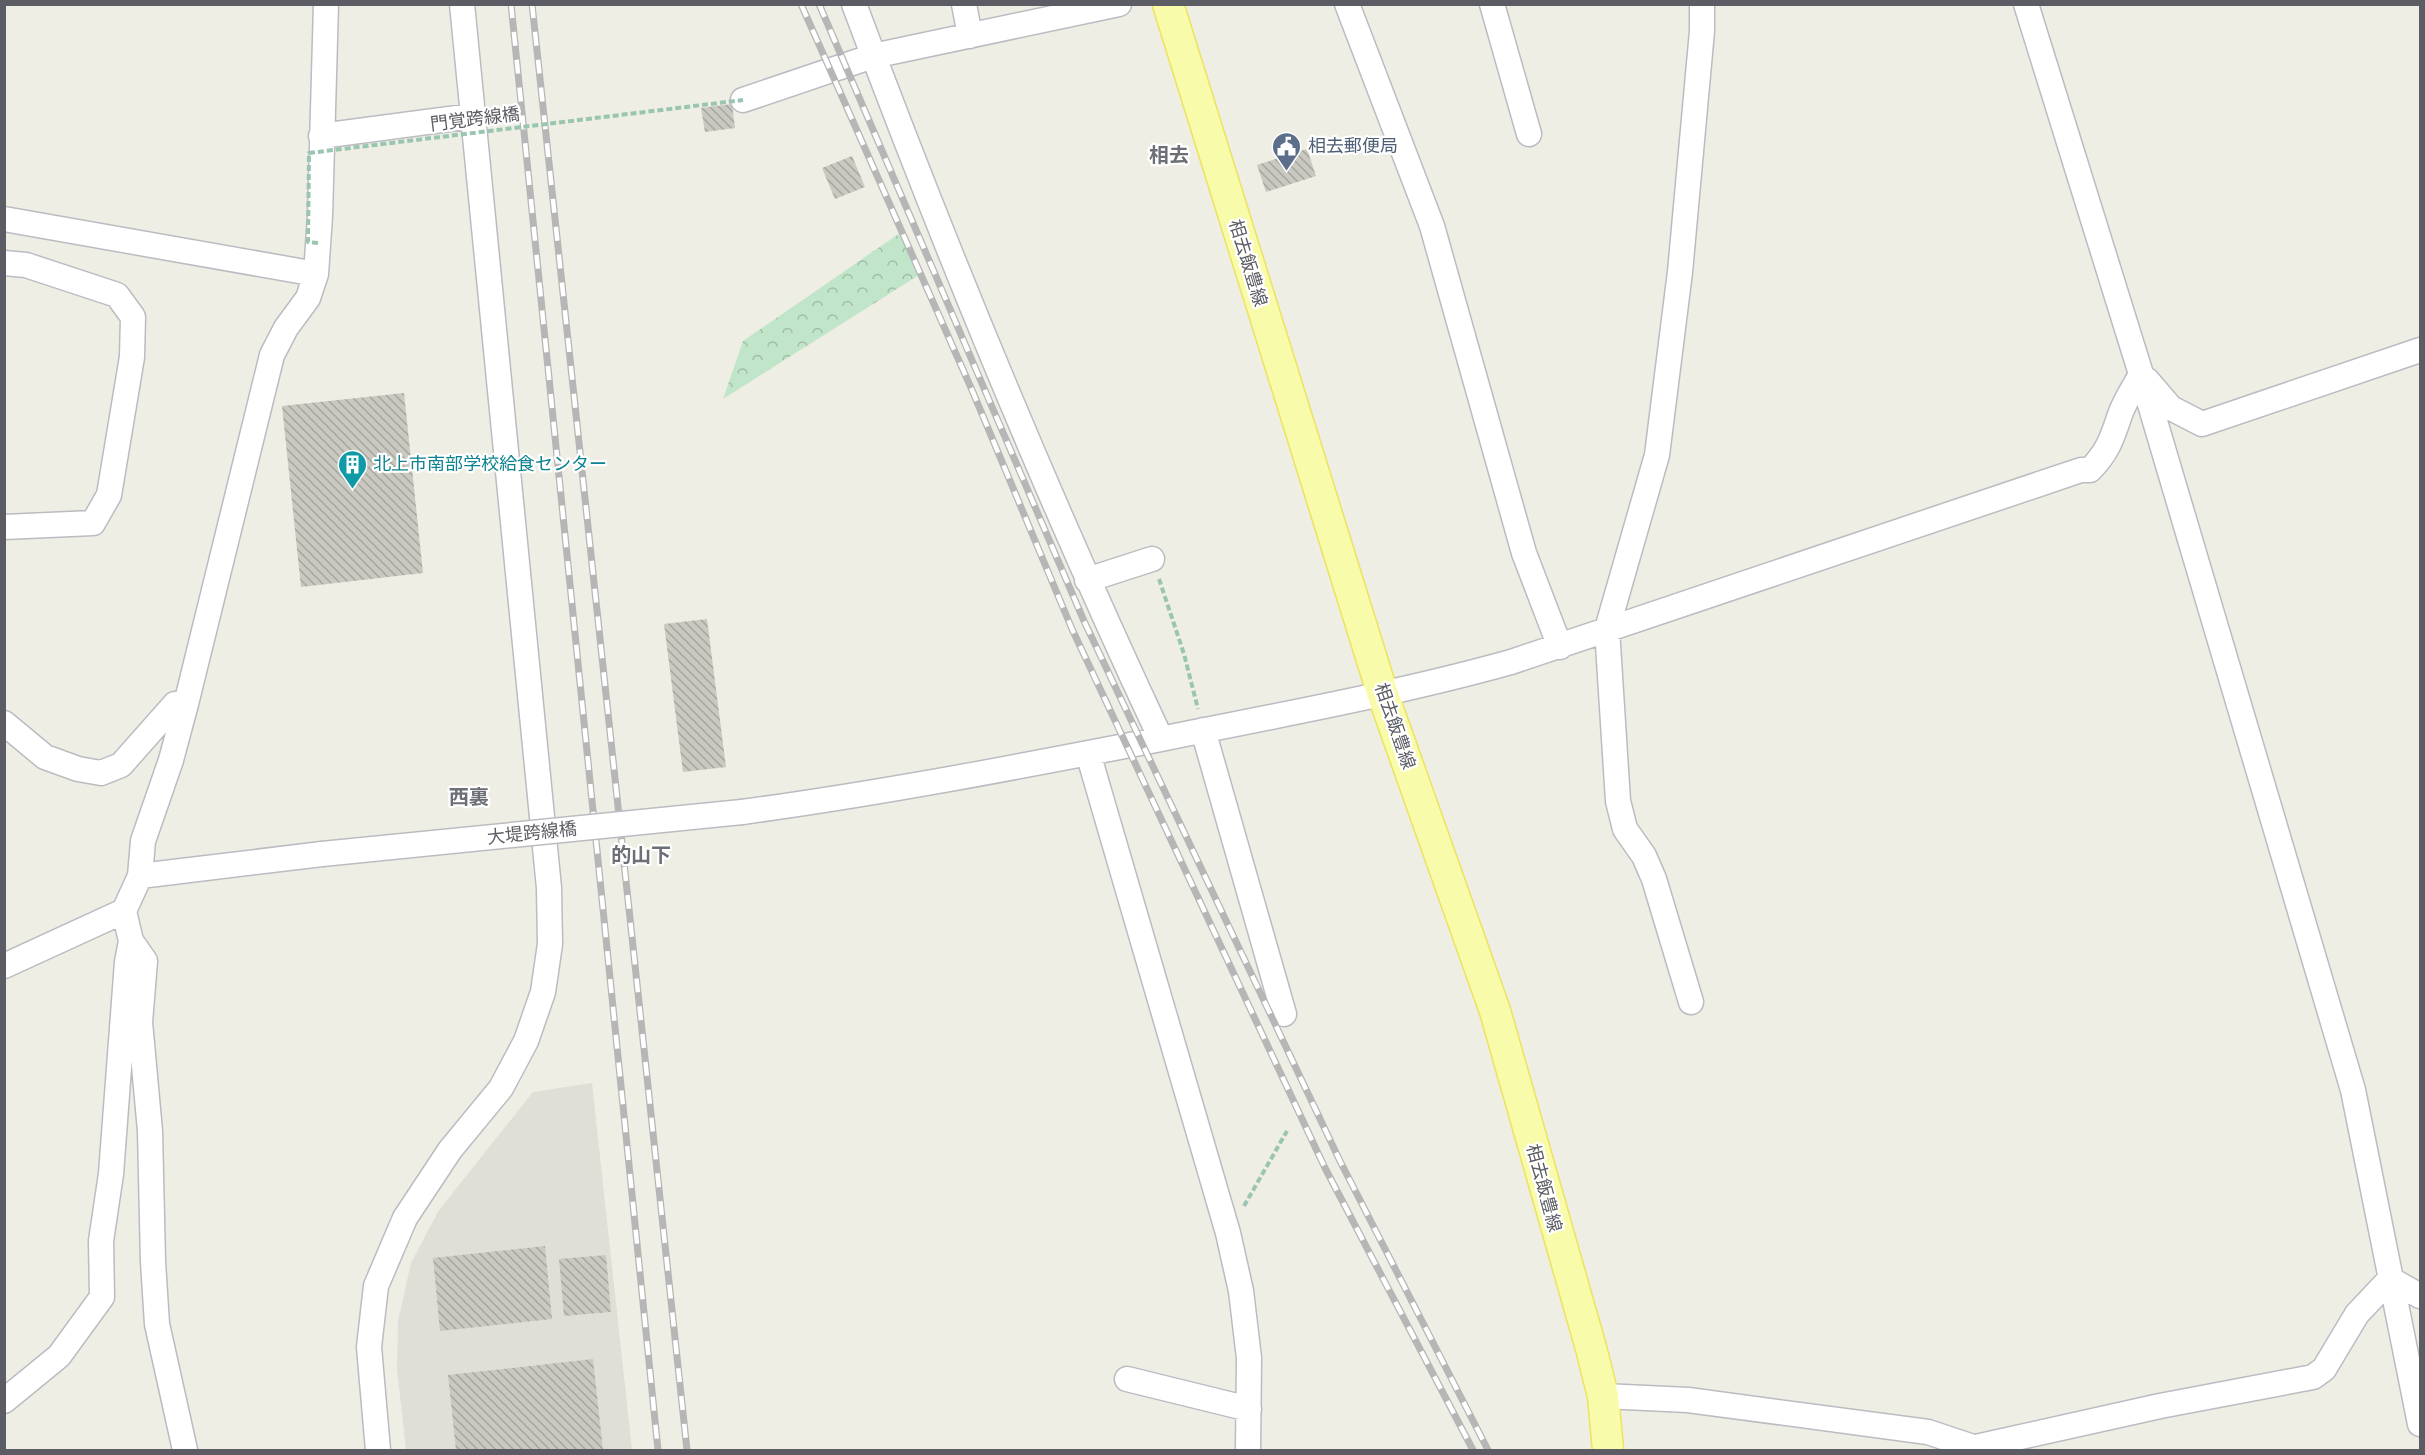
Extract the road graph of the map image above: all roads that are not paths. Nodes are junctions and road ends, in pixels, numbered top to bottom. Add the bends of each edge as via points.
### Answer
1 (326, 4) edge
2 (462, 4) edge
3 (854, 4) edge
4 (964, 4) edge
5 (1119, 4) edge
6 (1168, 4) edge
7 (1347, 4) edge
8 (1492, 4) edge
9 (1702, 4) edge
10 (2026, 4) edge
11 (970, 36) junction
12 (873, 56) junction
13 (743, 100) road end
14 (472, 116) junction
15 (1529, 134) dead end
16 (321, 136) junction
17 (4, 219) edge
18 (4, 263) edge
19 (316, 274) junction
20 (2421, 350) edge
21 (2141, 374) junction
22 (4, 527) edge
23 (1152, 559) road end
24 (1087, 580) junction
25 (1607, 629) junction
26 (1560, 647) junction
27 (1383, 695) junction
28 (186, 704) junction
29 (4, 723) edge
30 (1203, 730) junction
31 (1161, 739) junction
32 (1088, 753) junction
33 (140, 876) junction
34 (124, 911) junction
35 (131, 941) junction
36 (4, 966) edge
37 (1691, 1002) dead end
38 (1284, 1014) dead end
39 (2390, 1278) junction
40 (2421, 1296) edge
41 (1126, 1380) dead end
42 (1603, 1396) junction
43 (4, 1401) edge
44 (1249, 1409) junction
45 (2421, 1424) edge
46 (1979, 1449) edge
47 (185, 1450) edge
48 (378, 1450) edge
49 (1248, 1450) edge
50 (1608, 1450) edge

1 - 16 street
2 - 14 street
3 - 12 street
4 - 11 street
5 - 11 street
6 - 27 main road, 相去飯豊線
7 - 26 street via 1432,226 1524,553
8 - 15 street
9 - 25 street via 1680,272 1657,454
10 - 21 street
11 - 12 street
12 - 13 street
12 - 24 street via 959,278
14 - 16 street
14 - 48 street via 549,888 550,945 543,992 526,1041 501,1088 450,1150 405,1218 376,1286 369,1347
16 - 19 street
17 - 19 street
18 - 22 street via 26,265 117,295 133,317 132,357 109,495 93,523
19 - 28 street via 308,298 272,355
20 - 21 street via 2202,424 2171,408
21 - 25 street, 大堤跨線橋 via 2121,411 2117,429 2090,470
21 - 39 street via 2353,1090
23 - 24 street
24 - 31 street
25 - 26 street, 大堤跨線橋
25 - 37 street via 1618,801 1625,829 1654,879
26 - 27 street, 大堤跨線橋
27 - 30 street, 大堤跨線橋
27 - 42 main road, 相去飯豊線 via 1495,1011
28 - 29 street via 175,704 121,765 101,773 45,757
28 - 33 street via 142,841
30 - 31 street, 大堤跨線橋
30 - 38 street
31 - 32 street, 大堤跨線橋
32 - 33 street, 大堤跨線橋, bridge via 846,798 742,812
32 - 44 street via 1228,1233 1241,1291 1249,1358
33 - 34 street
34 - 35 street
34 - 36 street
35 - 43 street via 111,1174 101,1241 102,1297 59,1356
35 - 47 street via 145,961 140,1022 150,1131 157,1324
39 - 40 street
39 - 45 street
39 - 46 street via 2357,1314 2324,1370 2313,1377 2160,1406
41 - 44 street
42 - 46 street via 1688,1400 1893,1427 1928,1432
42 - 50 main road, 相去飯豊線
44 - 49 street

